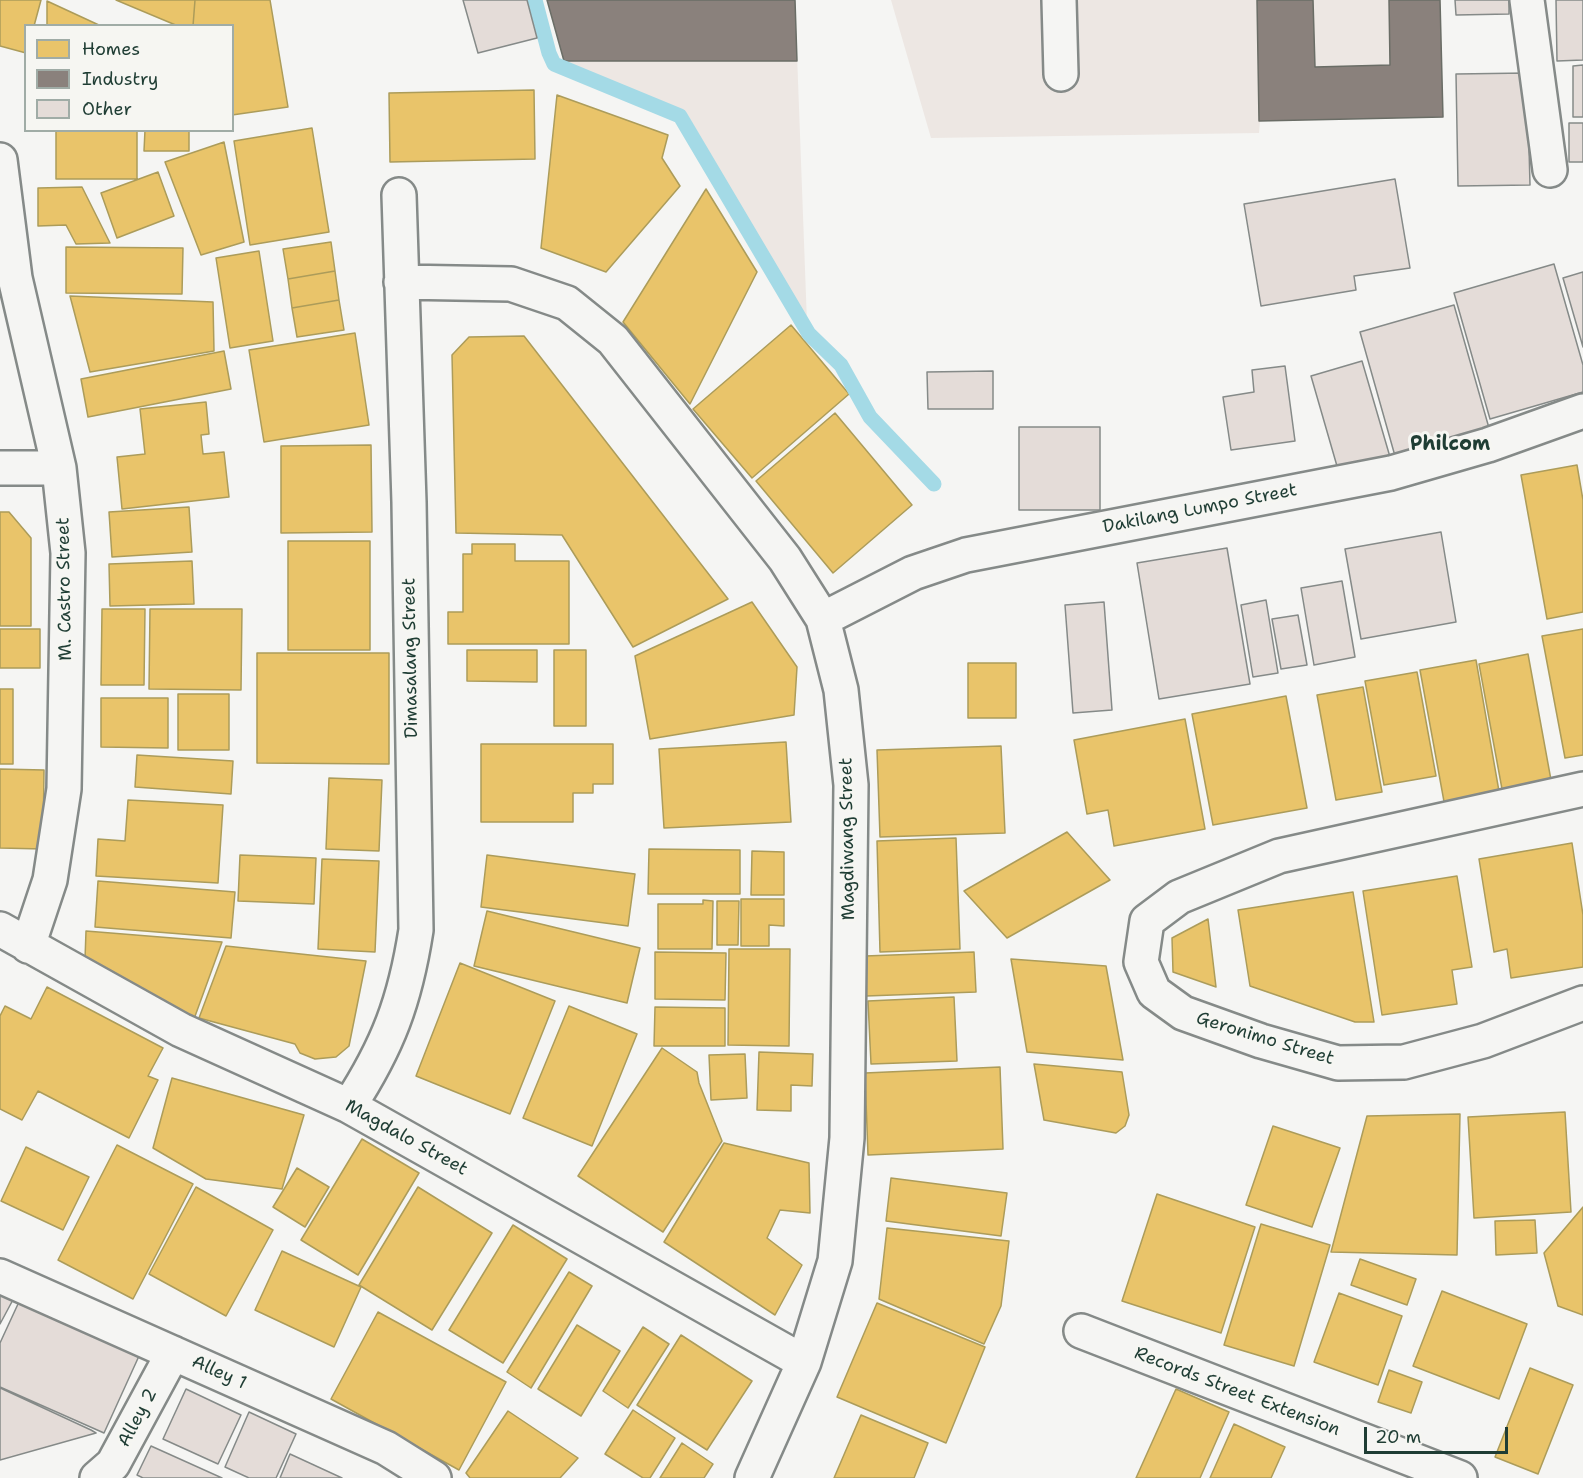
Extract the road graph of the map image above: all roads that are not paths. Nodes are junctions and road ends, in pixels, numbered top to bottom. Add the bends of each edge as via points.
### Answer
1 (1059, 0) edge
2 (1527, 0) edge
3 (1061, 74) dead end
4 (0, 160) edge
5 (1550, 170) dead end
6 (399, 195) dead end
7 (401, 282) junction
8 (1583, 411) edge
9 (0, 468) edge
10 (59, 468) junction
11 (823, 619) junction
12 (1583, 789) edge
13 (0, 929) edge
14 (27, 946) junction
15 (1583, 1003) edge
16 (349, 1106) junction
17 (0, 1276) edge
18 (1081, 1331) dead end
19 (173, 1353) junction
20 (804, 1362) junction
21 (1419, 1471) edge
22 (98, 1478) edge
23 (434, 1478) edge
24 (752, 1478) edge
25 (1460, 1478) edge

1 - 3 street
2 - 5 street
4 - 10 street, M. Castro Street via 15,278
6 - 7 street, Dimasalang Street
7 - 11 street, Magdiwang Street via 511,284 567,303 613,340 785,559
7 - 16 street, Dimasalang Street via 416,930 409,979 393,1028
8 - 11 street, Dakilang Lumpo Street via 1488,445 1391,473 966,555 913,573
9 - 10 street
10 - 14 street, M. Castro Street via 68,553 64,789 50,880
11 - 20 street, Magdiwang Street via 842,690 851,785 847,1138 835,1262
12 - 15 street, Geronimo Street via 1279,856 1179,897 1147,921 1141,963 1154,992 1183,1013 1338,1063 1404,1062 1483,1041
13 - 14 street, Magdalo Street
14 - 16 street, Magdalo Street via 181,1030
16 - 20 street, Magdalo Street
17 - 19 street, Alley 1
18 - 21 street, Records Street Extension
19 - 22 street, Alley 2 via 113,1464
19 - 23 street, Alley 1 via 386,1448
20 - 24 street, Magdiwang Street
21 - 25 street, Records Street Extension

